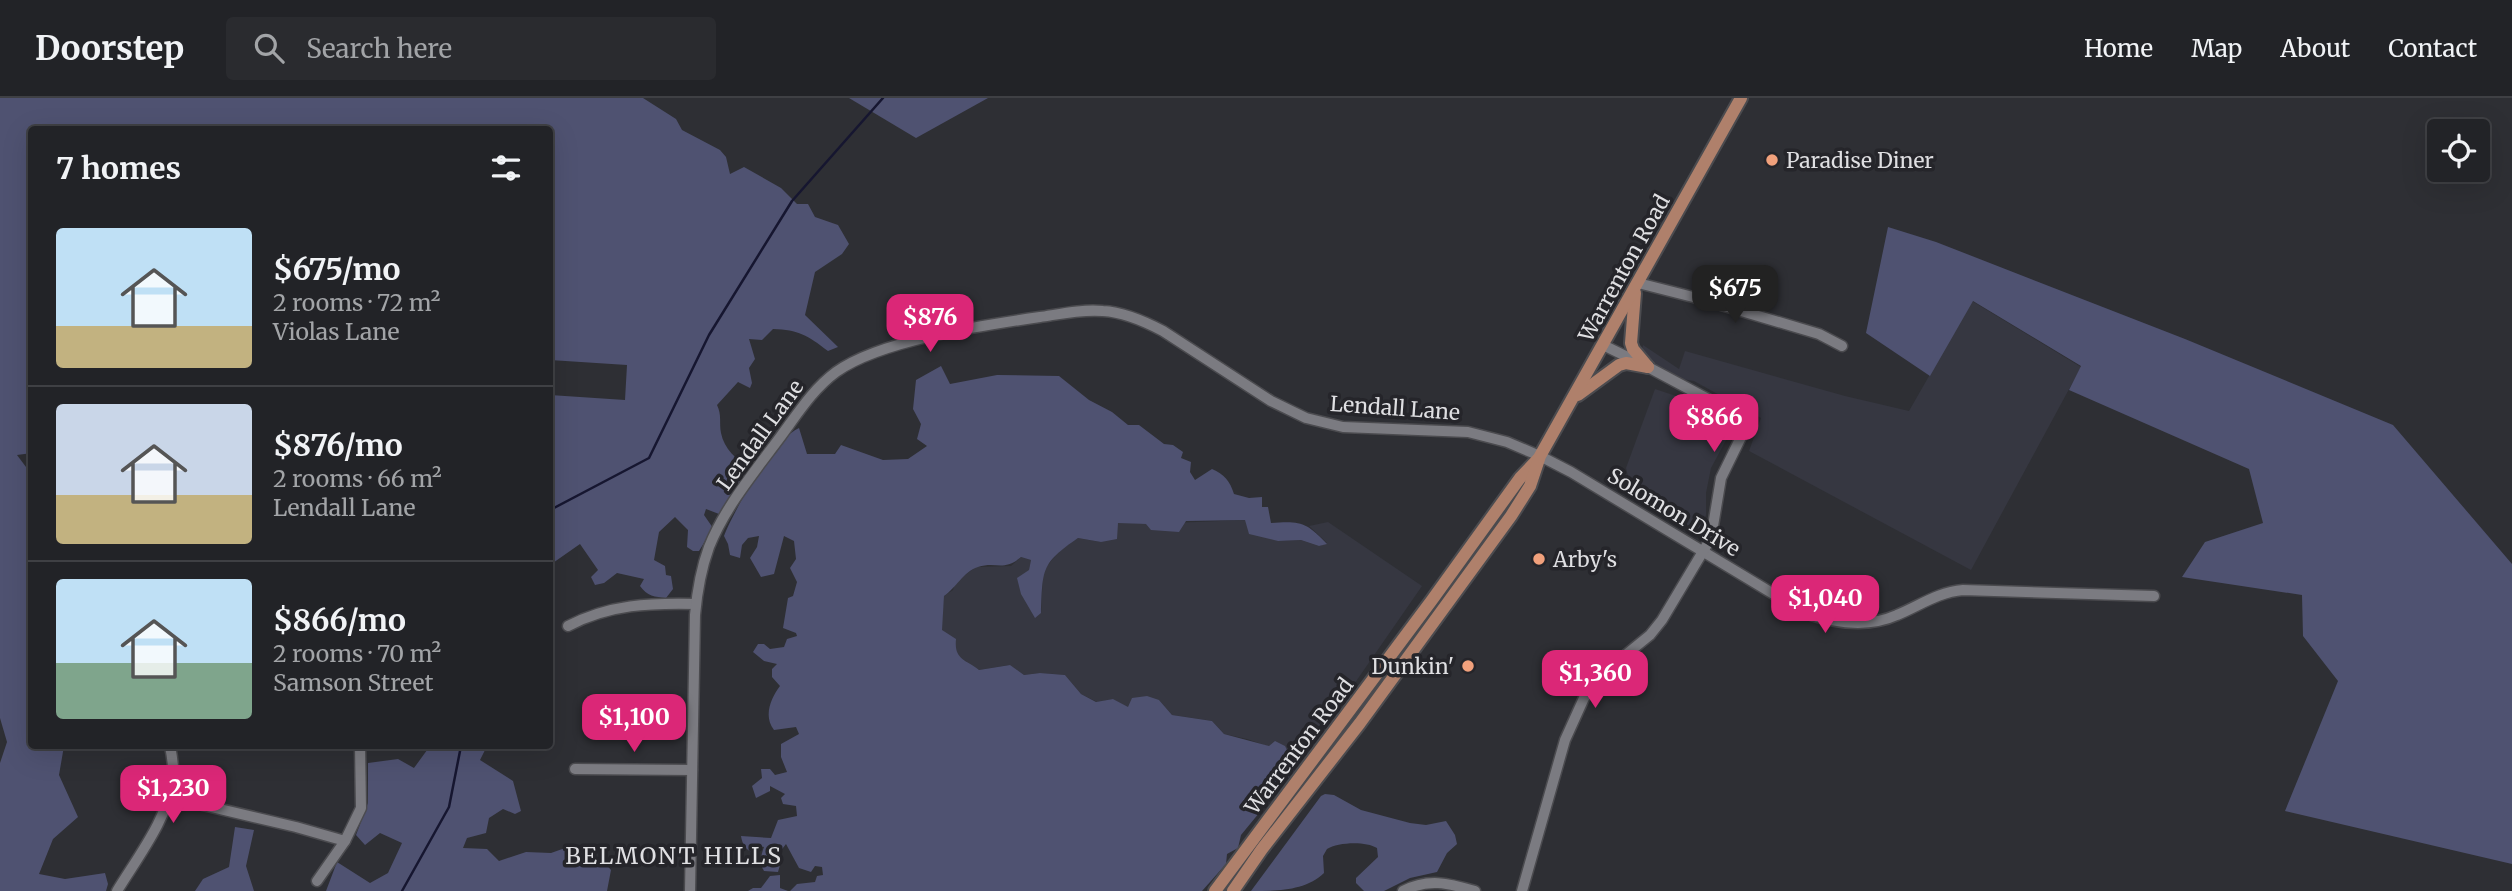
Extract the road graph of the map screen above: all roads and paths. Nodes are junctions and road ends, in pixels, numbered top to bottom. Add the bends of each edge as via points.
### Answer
1 (1741, 98) edge
2 (1637, 285) junction
3 (1603, 345) junction
4 (1842, 346) dead end
5 (1648, 367) junction
6 (1573, 398) junction
7 (1540, 456) junction
8 (1702, 552) junction
9 (2154, 596) dead end
10 (696, 604) junction
11 (568, 626) dead end
12 (170, 749) edge
13 (360, 749) edge
14 (575, 769) dead end
15 (692, 770) junction
16 (169, 797) junction
17 (345, 842) junction
18 (317, 881) dead end
19 (117, 891) edge
20 (690, 891) edge
21 (1215, 891) edge
22 (1233, 891) edge
23 (1403, 891) edge
24 (1475, 891) edge
25 (1522, 891) edge

1 - 2 main road, Warrenton Road
2 - 3 main road, Warrenton Road
2 - 4 street via 1819,334
2 - 5 main road via 1631,343
3 - 5 street
3 - 6 main road, Warrenton Road
5 - 6 main road via 1619,365
5 - 8 street via 1734,414 1742,425 1721,478 1711,538
6 - 7 main road, Warrenton Road
7 - 8 street, Solomon Drive
7 - 10 street, Lendall Lane via 1468,432 1343,427 1306,418 1163,331 1116,313 1084,311 997,323 877,353 853,362 823,383 728,511 704,562
7 - 21 main road, Warrenton Road
7 - 22 main road, Warrenton Road via 1530,486 1497,536
8 - 9 street, Solomon Drive via 1805,613 1851,622 1894,617 1944,593 1963,590
8 - 25 street via 1662,620 1601,675 1573,718
10 - 11 street via 629,605
10 - 15 street, Lendall Lane
12 - 16 street
13 - 17 street via 361,808
14 - 15 street
15 - 20 street, Lendall Lane
16 - 17 street
16 - 19 street
17 - 18 street
23 - 24 street via 1437,882

